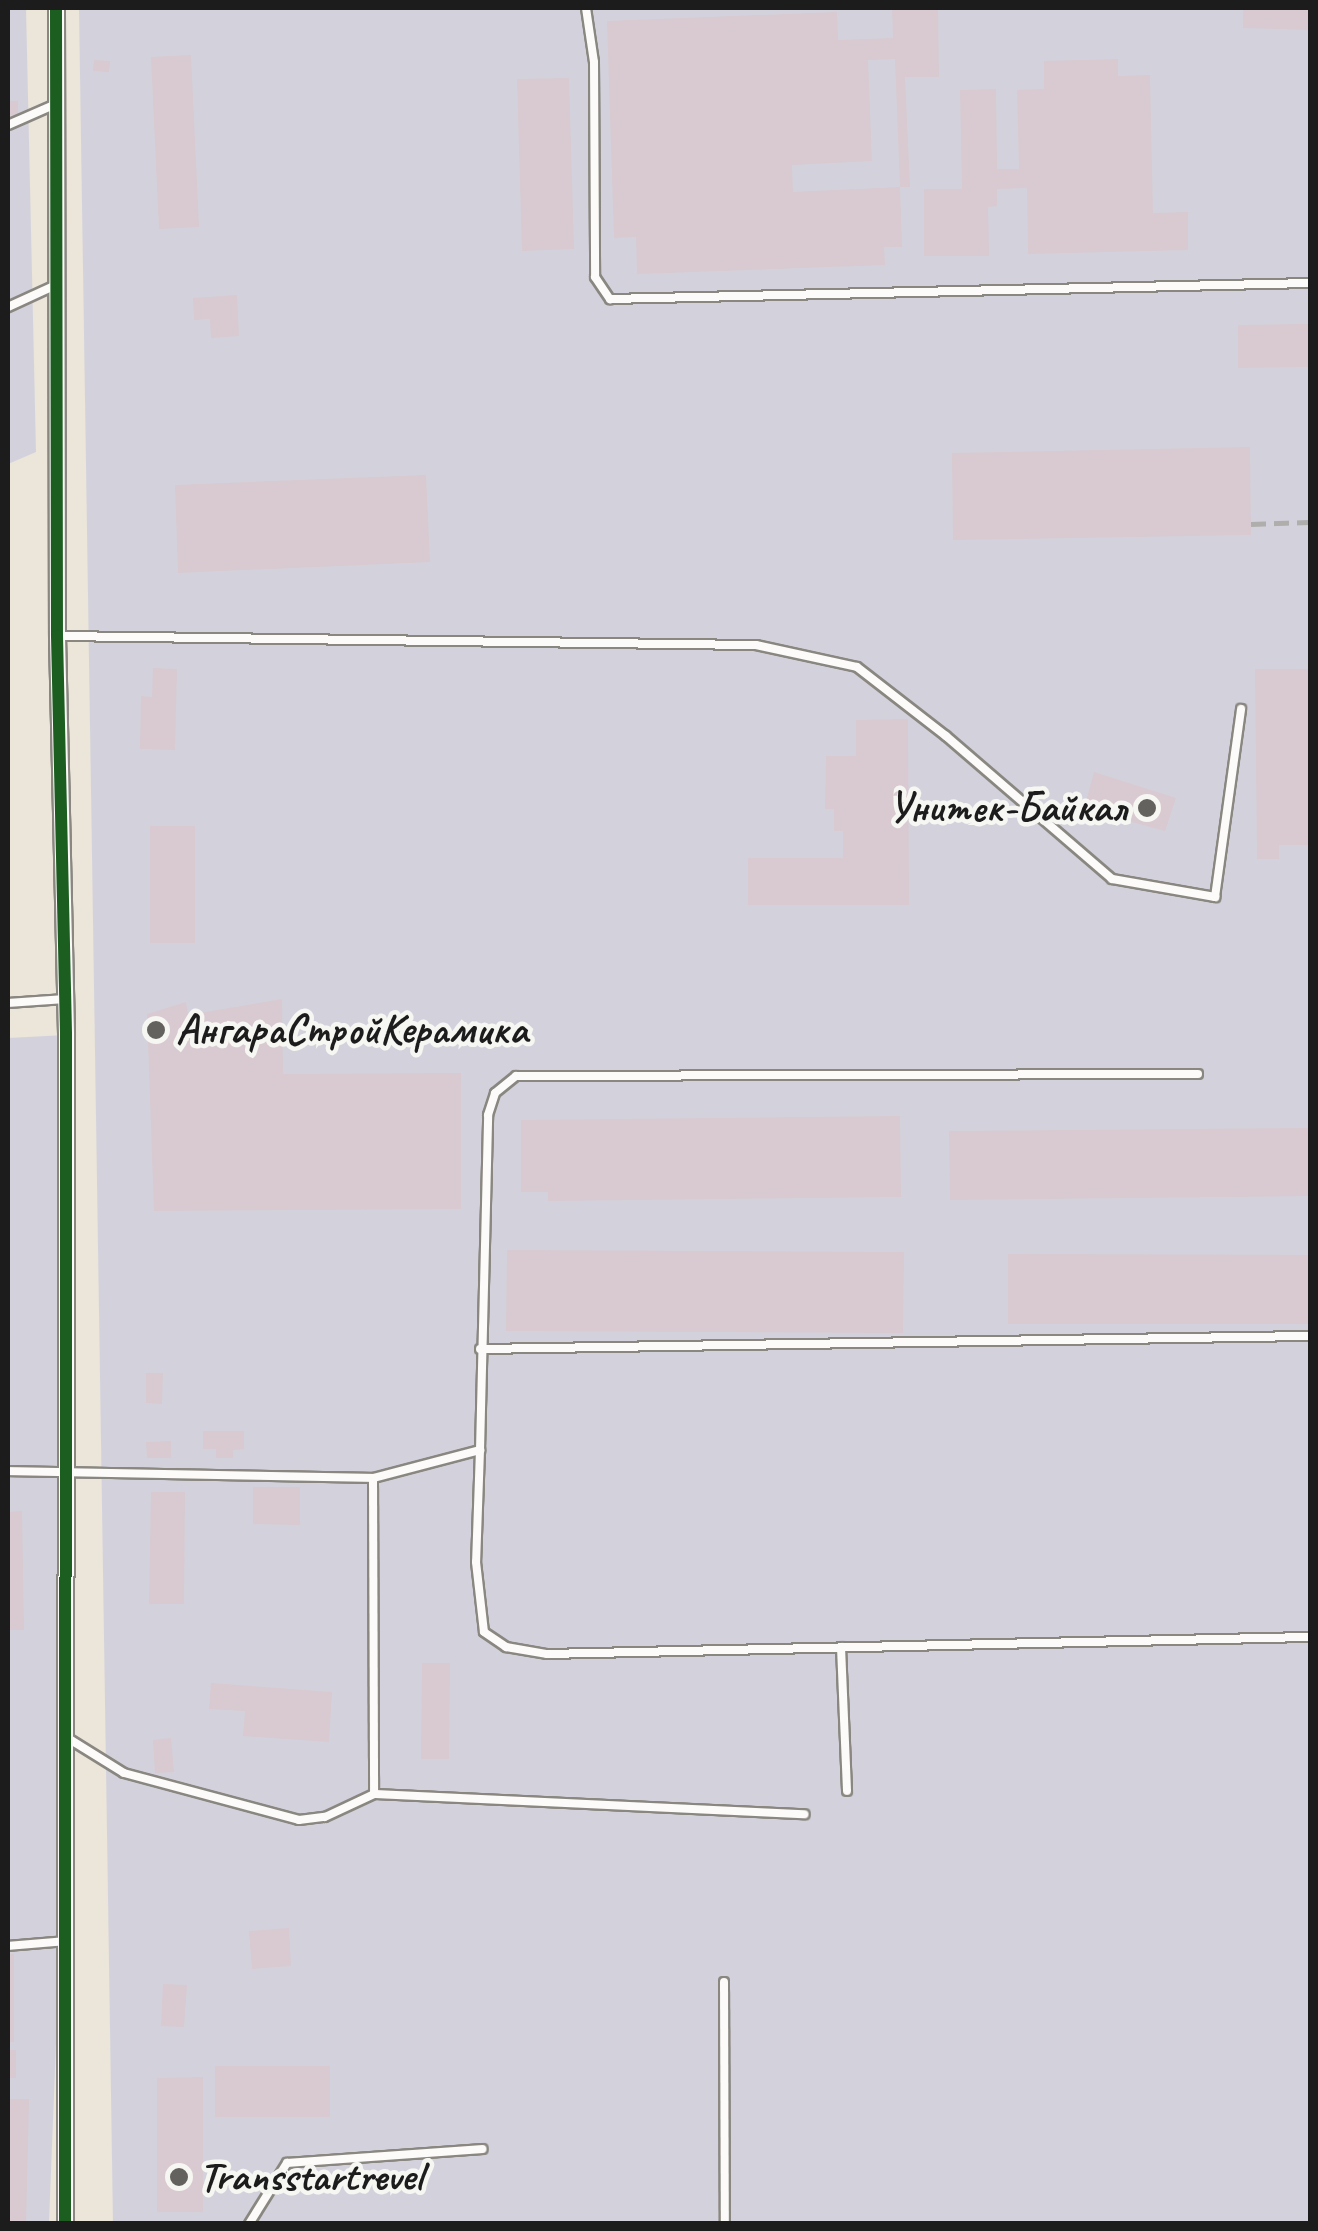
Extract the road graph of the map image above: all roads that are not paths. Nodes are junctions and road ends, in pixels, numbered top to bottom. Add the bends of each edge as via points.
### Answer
1 (56, 8) edge
2 (586, 8) edge
3 (56, 104) junction
4 (8, 125) edge
5 (1310, 283) edge
6 (56, 286) junction
7 (8, 307) edge
8 (57, 636) junction
9 (1241, 709) dead end
10 (65, 999) junction
11 (8, 1004) edge
12 (1198, 1074) dead end
13 (1310, 1336) edge
14 (480, 1350) junction
15 (480, 1450) junction
16 (8, 1472) edge
17 (66, 1472) junction
18 (373, 1478) junction
19 (1310, 1637) edge
20 (840, 1647) junction
21 (66, 1737) junction
22 (848, 1791) dead end
23 (374, 1794) junction
24 (805, 1814) dead end
25 (66, 1942) junction
26 (8, 1946) edge
27 (724, 1982) dead end
28 (483, 2150) dead end
29 (65, 2224) edge
30 (249, 2224) edge
31 (724, 2224) edge

1 - 3 street
2 - 5 lane via 594,62 595,277 610,299
3 - 4 lane
3 - 6 street
6 - 7 lane
6 - 8 street
8 - 9 lane via 756,645 857,668 1112,879 1216,896
8 - 10 street
10 - 11 lane
10 - 17 street
12 - 14 lane via 516,1076 495,1093 488,1115
13 - 14 lane
14 - 15 lane
15 - 18 lane
15 - 20 lane via 476,1562 484,1632 506,1647 547,1654
16 - 17 lane
17 - 18 lane
17 - 21 street
18 - 23 lane
19 - 20 lane
20 - 22 lane
21 - 23 lane via 124,1773 299,1820 325,1817
21 - 25 street
23 - 24 lane
25 - 26 lane
25 - 29 street
27 - 31 lane
28 - 30 lane via 287,2163

